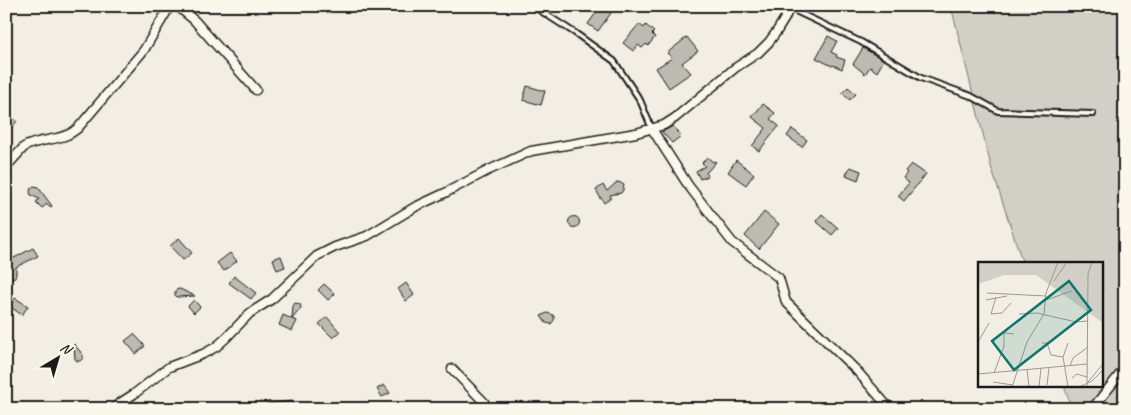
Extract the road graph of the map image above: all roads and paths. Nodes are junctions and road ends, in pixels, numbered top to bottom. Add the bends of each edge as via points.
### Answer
1 (170, 6) edge
2 (177, 6) edge
3 (533, 6) edge
4 (789, 7) edge
5 (256, 90) dead end
6 (1093, 114) dead end
7 (652, 129) junction
8 (6, 167) edge
9 (1125, 368) edge
10 (452, 369) dead end
11 (113, 409) edge
12 (487, 409) edge
13 (890, 409) edge
14 (1092, 409) edge

1 - 8 street via 144,50 78,128 68,135 24,147
2 - 5 street via 194,20
3 - 7 lane via 614,61 640,100
4 - 6 lane via 861,42 921,78 971,96 998,111
4 - 7 street via 769,42 758,53 675,118
7 - 11 street via 531,151 415,207 368,236 317,256 272,298 250,313 216,347 169,367
7 - 13 street via 688,185 732,242 779,278 786,302 857,371
9 - 14 street
10 - 12 street

